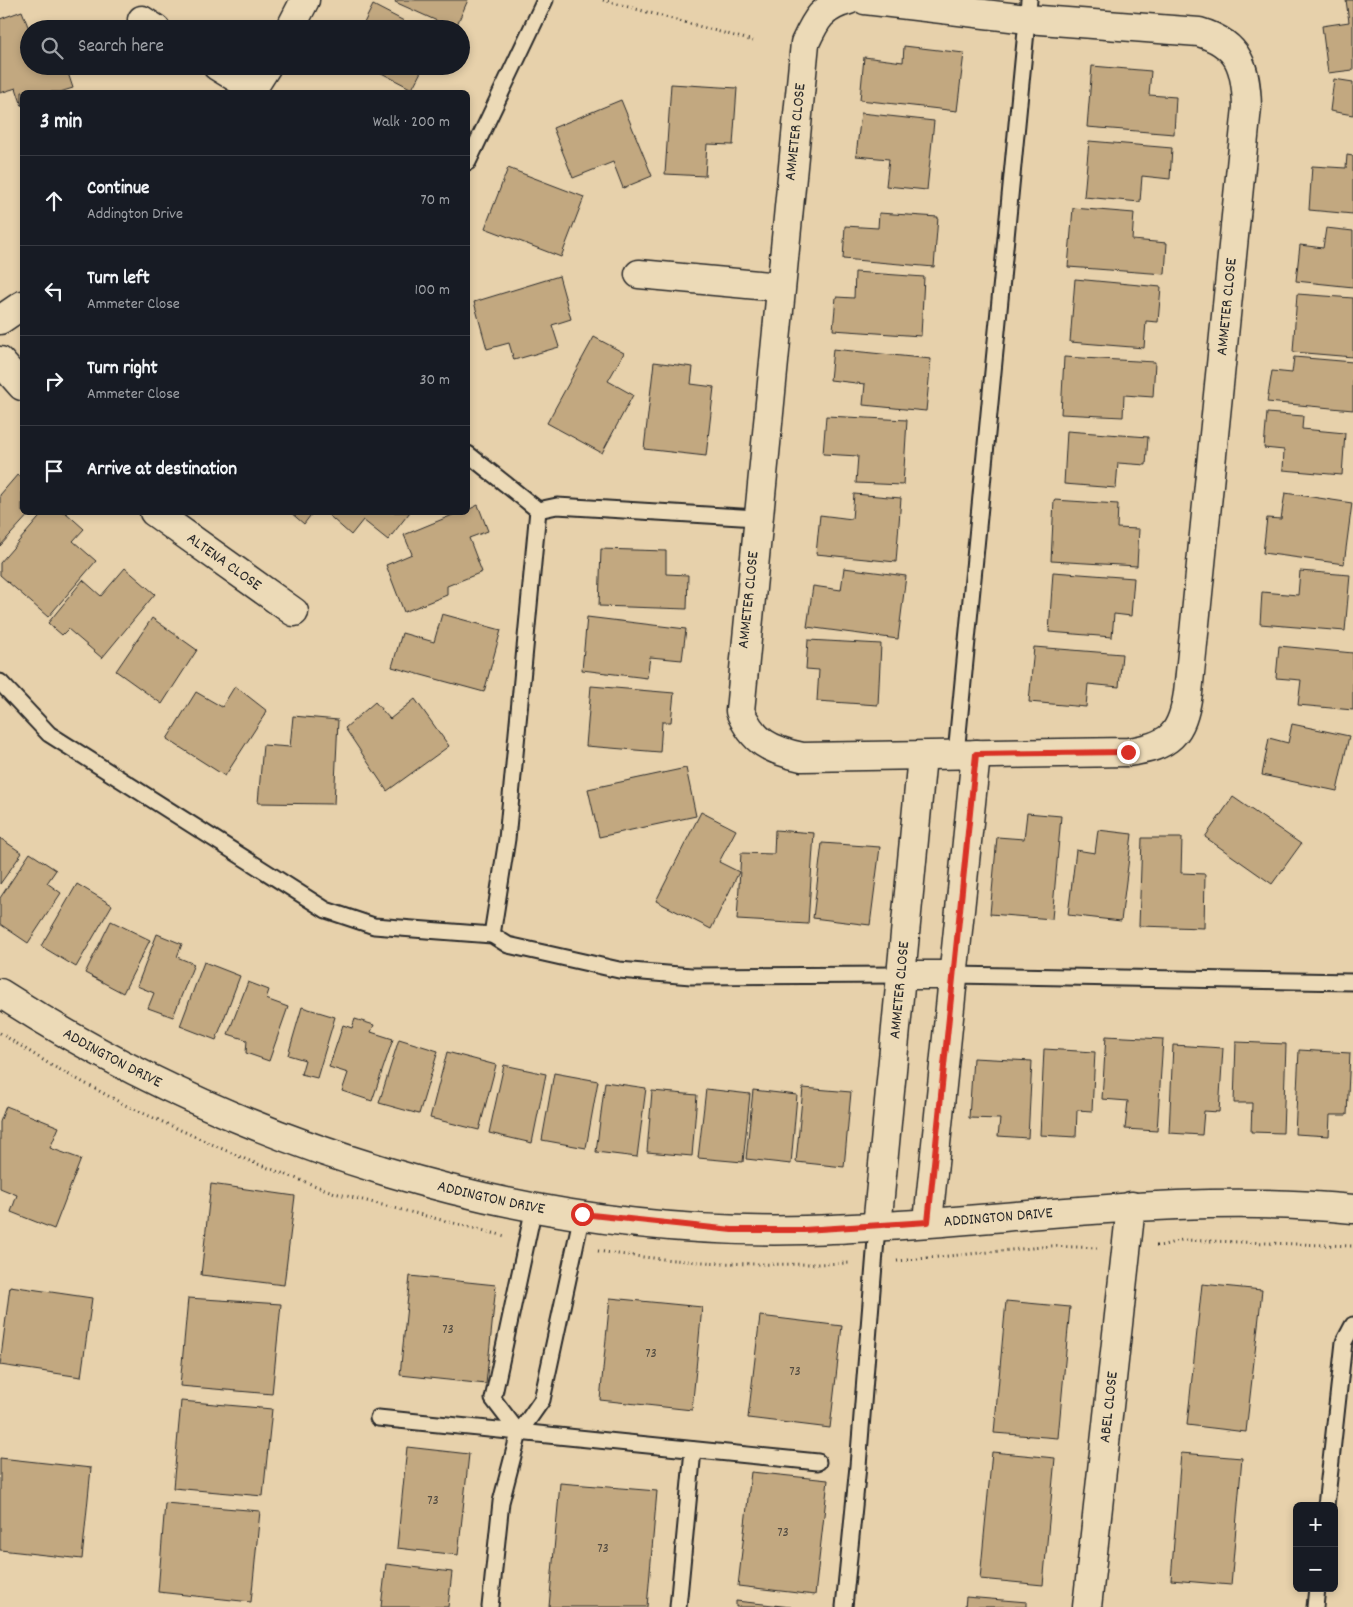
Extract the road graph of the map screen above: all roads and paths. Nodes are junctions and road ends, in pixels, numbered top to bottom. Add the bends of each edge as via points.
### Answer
1 (305, 0) edge
2 (545, 0) edge
3 (603, 0) edge
4 (850, 0) edge
5 (865, 0) edge
6 (1028, 10) edge
7 (295, 20) edge
8 (753, 41) dead end
9 (240, 75) edge
10 (257, 82) edge
11 (470, 158) edge
12 (639, 274) dead end
13 (780, 287) junction
14 (20, 306) edge
15 (0, 320) edge
16 (0, 361) edge
17 (20, 384) edge
18 (470, 456) edge
19 (538, 510) junction
20 (158, 515) edge
21 (757, 518) junction
22 (294, 612) dead end
23 (0, 682) edge
24 (966, 754) junction
25 (922, 756) junction
26 (492, 934) junction
27 (900, 975) junction
28 (953, 975) junction
29 (1353, 982) edge
30 (0, 993) edge
31 (1131, 1206) junction
32 (534, 1207) junction
33 (1353, 1209) edge
34 (582, 1214) junction
35 (928, 1222) junction
36 (877, 1226) junction
37 (1165, 1246) dead end
38 (1353, 1246) edge
39 (1353, 1325) edge
40 (378, 1418) dead end
41 (518, 1432) junction
42 (693, 1450) junction
43 (818, 1462) dead end
44 (1326, 1502) edge
45 (1317, 1592) edge
46 (490, 1607) edge
47 (678, 1607) edge
48 (844, 1607) edge
49 (1087, 1607) edge
50 (1315, 1607) edge

1 - 7 street
2 - 11 lane
3 - 8 path
4 - 13 street, AMMETER CLOSE via 823,11 805,43
5 - 6 street, AMMETER CLOSE
6 - 24 lane
6 - 24 street, AMMETER CLOSE via 1217,37 1232,49 1242,65 1247,107 1188,692 1180,726 1170,739 1160,745 1136,751
9 - 10 street
12 - 13 street
13 - 21 street, AMMETER CLOSE
14 - 15 street
16 - 17 street
18 - 19 lane
19 - 21 lane via 557,506
19 - 26 lane via 507,840
20 - 22 street, ALTENA CLOSE
21 - 25 street, AMMETER CLOSE via 740,696 740,711 746,726 755,738 770,747 802,757
23 - 26 lane via 49,734 326,910 374,926
24 - 25 street, AMMETER CLOSE
24 - 28 street
25 - 27 street, AMMETER CLOSE
26 - 27 lane via 508,945 619,970 691,976
27 - 28 street
27 - 36 street, AMMETER CLOSE
28 - 29 lane
28 - 35 street
30 - 32 street, ADDINGTON DRIVE via 87,1046 243,1121 417,1180
31 - 33 street, ADDINGTON DRIVE via 1212,1203
31 - 35 street, ADDINGTON DRIVE
31 - 49 street, ABEL CLOSE
32 - 34 street, ADDINGTON DRIVE
32 - 41 lane via 493,1399
34 - 36 street, ADDINGTON DRIVE via 732,1230
34 - 41 lane via 542,1400
35 - 36 street, ADDINGTON DRIVE
36 - 48 lane
37 - 38 path via 1182,1240
39 - 44 lane via 1344,1342
40 - 41 lane
41 - 42 lane
41 - 46 lane via 502,1502
42 - 43 lane
42 - 47 lane
45 - 50 lane

